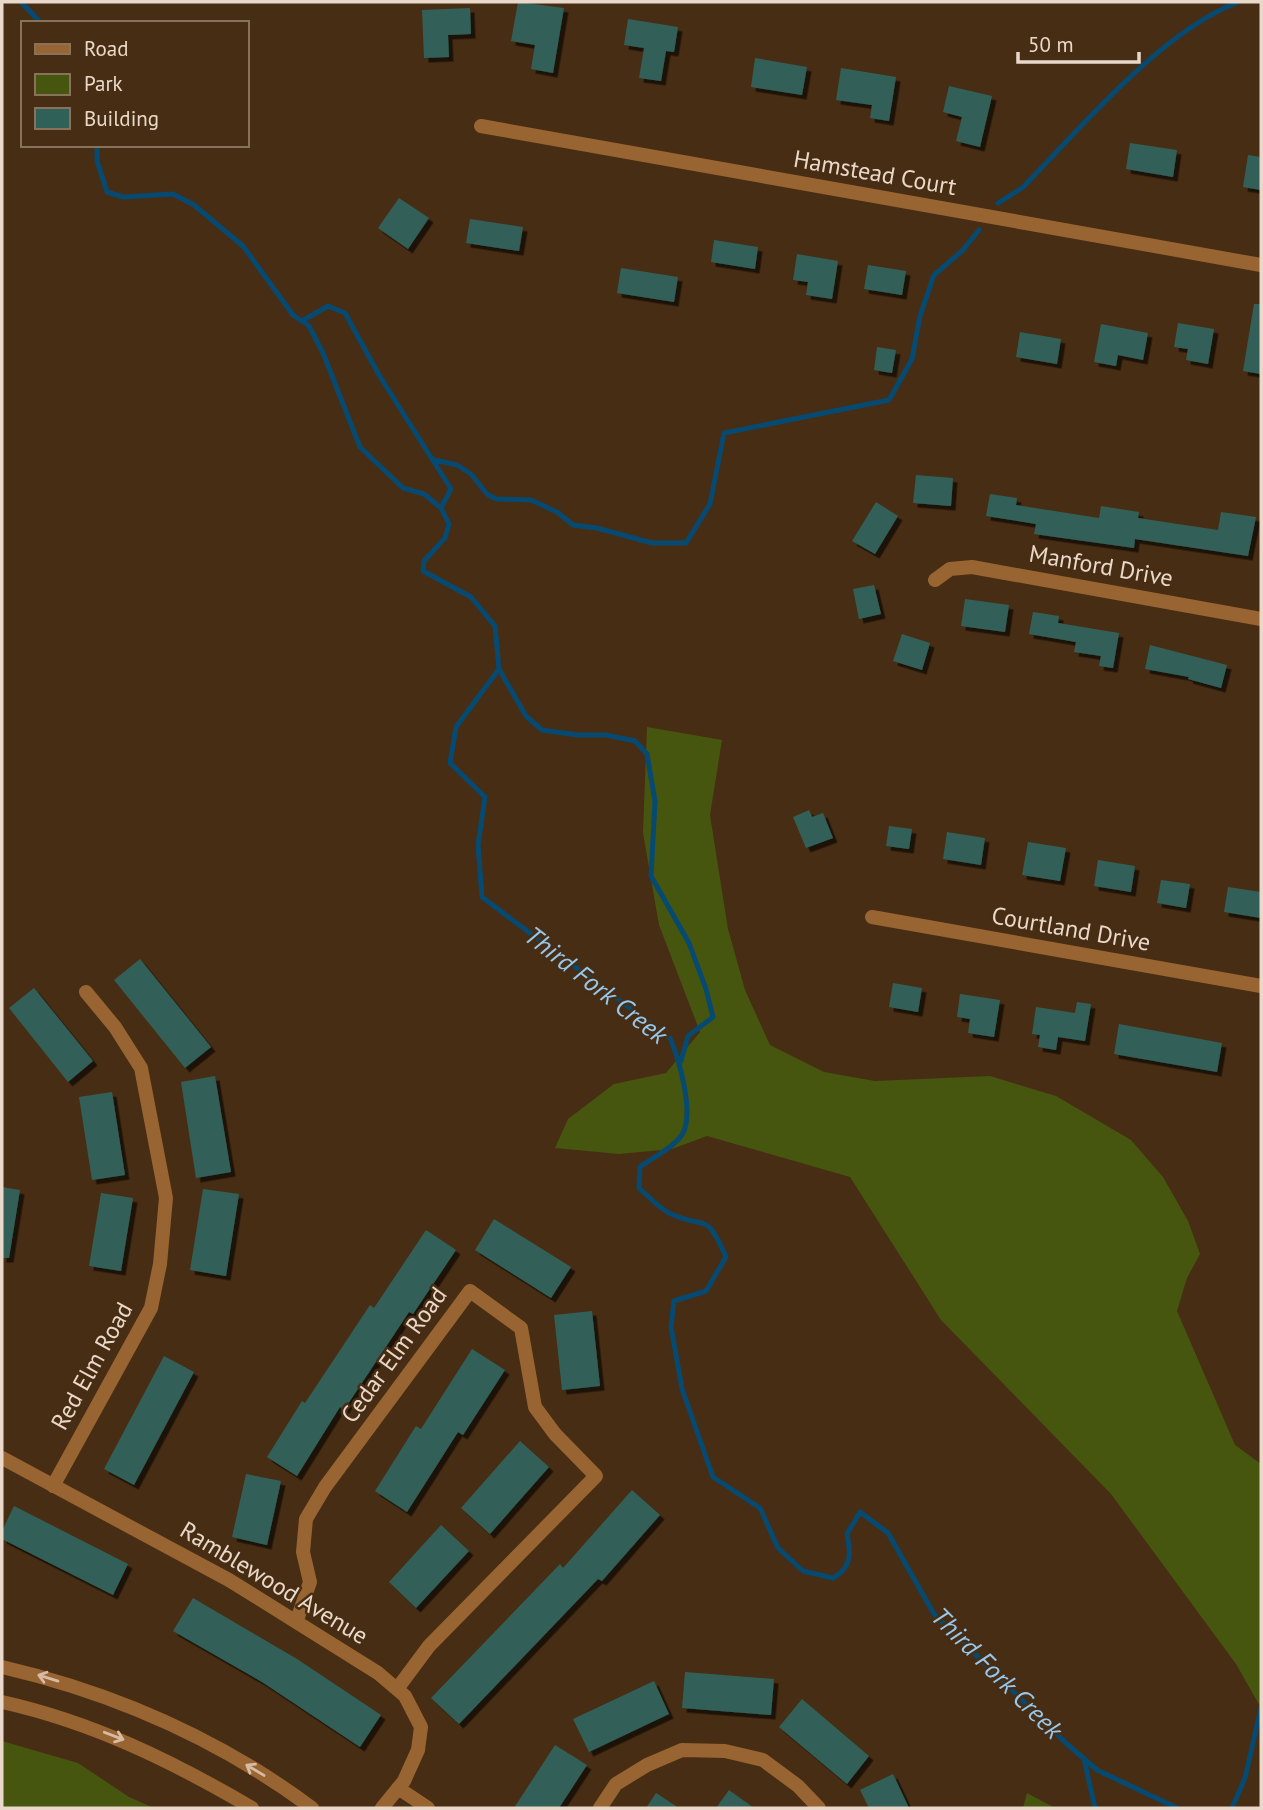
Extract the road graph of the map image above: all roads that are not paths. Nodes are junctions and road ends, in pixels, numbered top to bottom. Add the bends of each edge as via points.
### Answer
1 (481, 127) dead end
2 (1261, 265) edge
3 (935, 580) dead end
4 (1261, 619) edge
5 (872, 917) dead end
6 (1261, 986) edge
7 (86, 992) dead end
8 (2, 1458) edge
9 (53, 1486) junction
10 (297, 1620) junction
11 (2, 1667) edge
12 (397, 1689) junction
13 (2, 1702) edge
14 (398, 1788) junction
15 (252, 1808) edge
16 (312, 1808) edge
17 (382, 1808) edge
18 (428, 1808) edge
19 (600, 1808) edge
20 (819, 1808) edge

1 - 2 street, Hamstead Court
3 - 4 street, Manford Drive via 950,569 972,567
5 - 6 street, Courtland Drive
7 - 9 street, Red Elm Road via 141,1068 166,1198 151,1308
8 - 9 street, Ramblewood Avenue
9 - 10 street, Ramblewood Avenue
10 - 12 street, Ramblewood Avenue
10 - 12 street, Cedar Elm Road via 310,1582 303,1552 306,1519 325,1486 470,1291 521,1328 535,1407 596,1476 429,1646
16 -> 11 street via 227,1752 156,1717 97,1694
12 - 14 street, Ramblewood Avenue via 421,1727 418,1750
13 -> 15 street via 84,1725 140,1747
14 - 17 street, Ramblewood Avenue
14 - 18 street
19 - 20 street via 616,1784 682,1750 725,1751 762,1760

